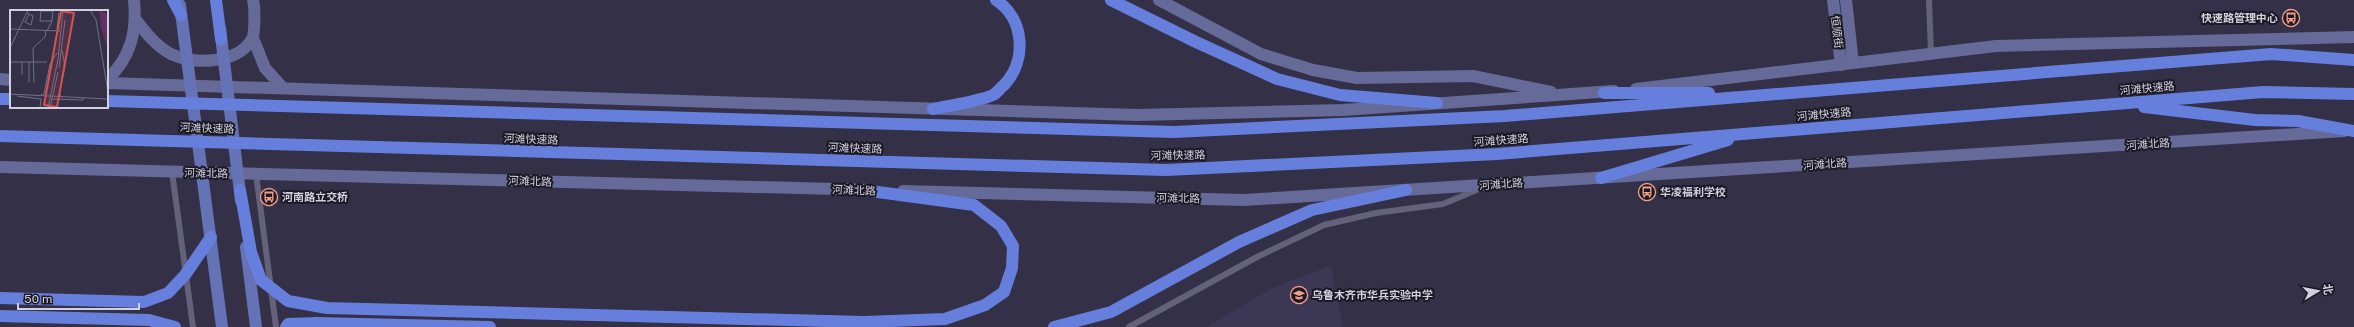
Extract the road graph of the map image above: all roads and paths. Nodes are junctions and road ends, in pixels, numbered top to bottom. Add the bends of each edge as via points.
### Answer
1 (134, 0) edge
2 (173, 0) edge
3 (179, 0) edge
4 (216, 0) edge
5 (253, 0) edge
6 (996, 0) edge
7 (1112, 0) edge
8 (1159, 0) edge
9 (1833, 0) edge
10 (1846, 0) edge
11 (1929, 0) edge
12 (181, 15) junction
13 (136, 20) junction
14 (220, 31) joint
15 (2354, 37) edge
16 (253, 38) junction
17 (1931, 54) junction
18 (2354, 60) edge
19 (1847, 64) junction
20 (0, 79) edge
21 (10, 80) edge
22 (108, 80) edge
23 (108, 81) edge
24 (283, 88) junction
25 (1604, 93) junction
26 (1796, 93) junction
27 (2354, 94) edge
28 (1566, 95) junction
29 (0, 98) edge
30 (10, 99) edge
31 (108, 101) edge
32 (1437, 103) junction
33 (2118, 103) junction
34 (933, 109) junction
35 (2354, 131) edge
36 (1752, 133) junction
37 (0, 136) edge
38 (0, 167) edge
39 (172, 172) junction
40 (256, 174) junction
41 (1601, 178) junction
42 (1488, 185) junction
43 (240, 190) junction
44 (863, 190) junction
45 (1406, 190) junction
46 (211, 237) junction
47 (0, 298) edge
48 (0, 316) edge
49 (175, 327) edge
50 (193, 327) edge
51 (222, 327) edge
52 (256, 327) edge
53 (276, 327) edge
54 (286, 327) edge
55 (490, 327) edge
56 (1054, 327) edge
57 (1129, 327) edge

1 - 13 street
2 - 12 highway
3 - 12 main road
4 - 14 highway
5 - 16 street
6 - 34 highway via 1017,26 1021,49 1012,76 993,95
7 - 32 highway via 1277,79 1340,95
8 - 28 street via 1261,54 1313,70 1358,78 1473,76
9 - 19 street, 恒顺街
10 - 19 street, 恒顺街
11 - 17 lane
12 - 46 main road
13 - 16 street via 156,43 171,54 195,61 220,60 243,51
13 - 22 street via 133,42 126,58
14 - 43 main road
15 - 17 street via 1996,46
16 - 24 street via 265,68
17 - 19 street
18 - 26 highway, 河滩快速路 via 2271,54
19 - 25 street
20 - 21 street
23 - 24 street
24 - 34 street
25 - 26 highway
25 - 28 street
26 - 31 highway, 河滩快速路 via 1505,116 1174,132
27 - 33 highway, 河滩快速路 via 2263,92
28 - 32 street
29 - 30 highway
32 - 34 street via 1343,110 1137,115
33 - 35 highway via 2255,120 2298,122
33 - 36 highway, 河滩快速路
35 - 41 street, 河滩北路
36 - 37 highway, 河滩快速路 via 1497,154 1166,170
36 - 41 highway
38 - 39 street, 河滩北路
39 - 40 street, 河滩北路
39 - 50 lane
40 - 44 street, 河滩北路
40 - 53 lane
41 - 42 street, 河滩北路
42 - 45 street, 河滩北路
42 - 57 lane via 1443,204 1376,213 1324,225 1257,257
43 - 44 highway via 251,252 261,280 288,301 327,308 864,322 945,319 985,305 1004,292 1012,268 1013,246 1001,226 974,205
43 - 52 main road
44 - 45 street, 河滩北路 via 1244,200
45 - 56 highway via 1312,210 1239,242 1111,312
46 - 47 highway via 185,275 168,293 144,302
46 - 51 main road
48 - 49 highway via 149,320
54 - 55 highway via 288,324 318,323

